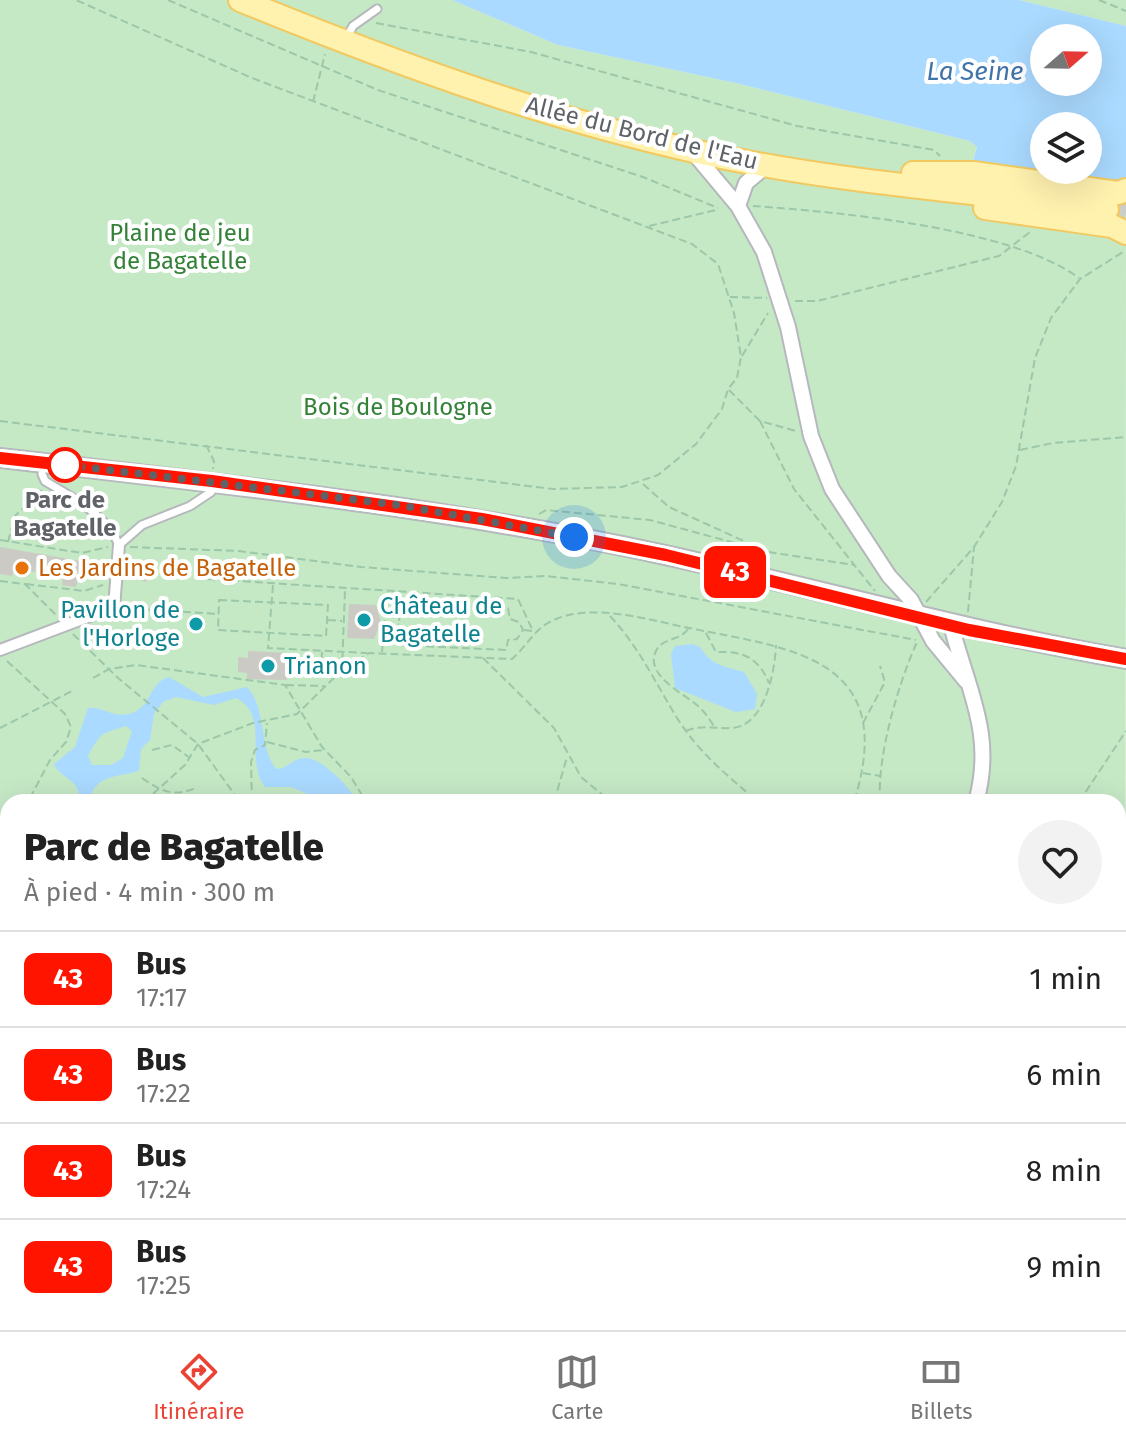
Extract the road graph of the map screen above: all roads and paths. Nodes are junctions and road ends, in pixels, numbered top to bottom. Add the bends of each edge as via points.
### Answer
1 (76, 0) edge
2 (168, 0) edge
3 (240, 0) edge
4 (1099, 0) edge
5 (377, 9) dead end
6 (1126, 11) edge
7 (343, 37) junction
8 (322, 65) junction
9 (313, 102) junction
10 (691, 150) junction
11 (945, 160) dead end
12 (766, 166) junction
13 (738, 206) junction
14 (718, 208) junction
15 (1120, 220) edge
16 (648, 226) junction
17 (1033, 229) dead end
18 (1012, 244) junction
19 (1080, 279) junction
20 (730, 297) junction
21 (781, 303) junction
22 (741, 357) junction
23 (728, 389) junction
24 (0, 421) edge
25 (760, 421) junction
26 (811, 436) junction
27 (1126, 437) edge
28 (205, 444) junction
29 (1018, 451) junction
30 (0, 458) edge
31 (213, 471) dead end
32 (43, 478) joint
33 (642, 483) junction
34 (211, 492) dead end
35 (538, 515) dead end
36 (0, 540) edge
37 (8, 542) junction
38 (119, 545) junction
39 (974, 547) junction
40 (768, 552) junction
41 (854, 565) junction
42 (889, 576) junction
43 (207, 579) dead end
44 (117, 581) junction
45 (25, 584) dead end
46 (273, 584) junction
47 (345, 589) junction
48 (387, 592) junction
49 (874, 592) dead end
50 (271, 603) junction
51 (114, 607) junction
52 (968, 613) dead end
53 (218, 614) junction
54 (609, 615) junction
55 (922, 618) junction
56 (892, 619) junction
57 (327, 620) junction
58 (343, 621) junction
59 (385, 623) junction
60 (399, 624) junction
61 (951, 625) junction
62 (688, 628) junction
63 (523, 630) junction
64 (533, 631) junction
65 (706, 631) junction
66 (269, 632) junction
67 (892, 634) junction
68 (918, 640) junction
69 (925, 640) dead end
70 (776, 644) junction
71 (322, 650) junction
72 (342, 651) junction
73 (0, 652) edge
74 (369, 653) junction
75 (382, 654) junction
76 (483, 658) junction
77 (1126, 659) edge
78 (880, 666) dead end
79 (342, 670) junction
80 (660, 675) junction
81 (93, 678) dead end
82 (656, 679) junction
83 (966, 681) junction
84 (769, 684) junction
85 (285, 685) junction
86 (325, 686) junction
87 (72, 691) dead end
88 (143, 699) dead end
89 (51, 701) junction
90 (301, 710) junction
91 (267, 721) junction
92 (862, 724) junction
93 (714, 727) junction
94 (0, 728) edge
95 (686, 731) junction
96 (1126, 731) edge
97 (198, 744) junction
98 (265, 744) junction
99 (324, 749) junction
100 (152, 750) dead end
101 (567, 756) junction
102 (190, 758) junction
103 (862, 773) junction
104 (880, 776) junction
105 (142, 778) dead end
106 (159, 788) junction
107 (196, 788) dead end
108 (33, 794) edge
109 (153, 794) edge
110 (173, 794) edge
111 (178, 794) edge
112 (234, 794) edge
113 (252, 794) edge
114 (361, 794) edge
115 (556, 794) edge
116 (601, 794) edge
117 (748, 794) edge
118 (856, 794) edge
119 (880, 794) edge
120 (978, 794) edge
121 (1084, 794) edge

1 - 9 path
2 - 8 path
3 - 7 main road, Allée du Bord de l'Eau
4 - 6 path
5 - 7 lane
7 - 8 path
7 - 10 main road, Allée du Bord de l'Eau via 505,98
7 - 11 path via 398,26 531,52 797,126 934,150
8 - 9 path
8 - 14 path via 435,111 643,177
9 - 16 path
10 - 12 main road, Allée du Bord de l'Eau
10 - 13 street
12 - 13 street via 746,183
12 - 15 main road, Allée du Bord de l'Eau
13 - 14 path
13 - 18 path via 904,224
13 - 21 street via 756,235
14 - 16 path
15 - 19 path
16 - 20 path via 710,256
17 - 18 path
18 - 19 path
18 - 21 path via 999,256 959,268 817,301
19 - 29 path via 1042,335
20 - 21 path
20 - 22 path
21 - 22 path via 769,311
21 - 26 street
22 - 23 path via 737,378
23 - 25 path
23 - 33 path via 722,409 696,444
24 - 28 path
25 - 26 path
25 - 41 path via 794,489
26 - 42 street via 832,489
27 - 29 path
28 - 31 path
28 - 33 path via 553,489
29 - 39 path via 1002,502
30 - 56 street via 399,505 666,555
32 - 37 path via 41,491 15,516
32 - 38 lane via 91,510 113,531
33 - 40 path via 669,507
34 - 38 lane via 142,525
35 - 40 path via 546,510 650,520
36 - 37 path
37 - 38 path via 82,553
38 - 44 street
38 - 67 path via 618,584
39 - 52 path
39 - 55 path via 925,603
40 - 41 path
41 - 49 path
42 - 55 street
42 - 56 street
43 - 46 path
44 - 45 path via 84,591
44 - 51 street
46 - 47 path
46 - 50 path
47 - 48 path
47 - 58 path
48 - 59 path
48 - 64 path via 518,599
50 - 53 path via 219,600
50 - 57 path via 328,605
50 - 66 path
51 - 53 path
51 - 73 street
53 - 66 path via 218,630
54 - 62 path
54 - 64 path via 559,618
54 - 82 path via 628,634
55 - 56 street
55 - 61 street
55 - 83 street via 933,641
56 - 67 path
57 - 58 path
57 - 66 path via 326,636
58 - 72 path
59 - 60 path
59 - 75 path
60 - 63 path via 400,603 508,608 510,619
60 - 63 path via 398,645 506,650 508,640 517,639
61 - 77 street
61 - 83 street
62 - 65 path
62 - 80 path via 657,650 654,659
63 - 64 path
64 - 76 path via 512,659
65 - 70 path
65 - 84 path via 714,650 746,655 757,662
66 - 71 path via 268,648
67 - 68 path
68 - 69 path
68 - 104 path via 897,694
70 - 84 path via 776,668
70 - 92 path via 836,674 851,693
71 - 72 path
71 - 79 path via 321,667
72 - 74 path
72 - 79 path
73 - 89 path
74 - 75 path
74 - 79 path
75 - 76 path
76 - 101 path via 554,728
78 - 92 path via 885,682
79 - 86 path
80 - 82 path
80 - 93 path via 700,707
81 - 85 path via 136,665
82 - 95 path
83 - 120 street via 985,744
84 - 93 path via 756,714 746,722 736,728
85 - 86 path
85 - 90 path
86 - 90 path
87 - 89 path
88 - 97 path
89 - 94 path
89 - 108 path via 68,719 71,732
90 - 91 path
90 - 99 path
91 - 97 path
91 - 98 path
92 - 103 path
93 - 95 path
95 - 117 path via 714,767
96 - 121 path
97 - 102 path
97 - 112 path
98 - 99 path via 306,752
98 - 113 path via 255,750 251,762
99 - 114 path
100 - 102 path via 172,745
101 - 115 path
101 - 116 path
102 - 106 path
103 - 104 path
103 - 118 path
104 - 119 path
105 - 106 path
106 - 109 path
106 - 110 path
107 - 111 path

